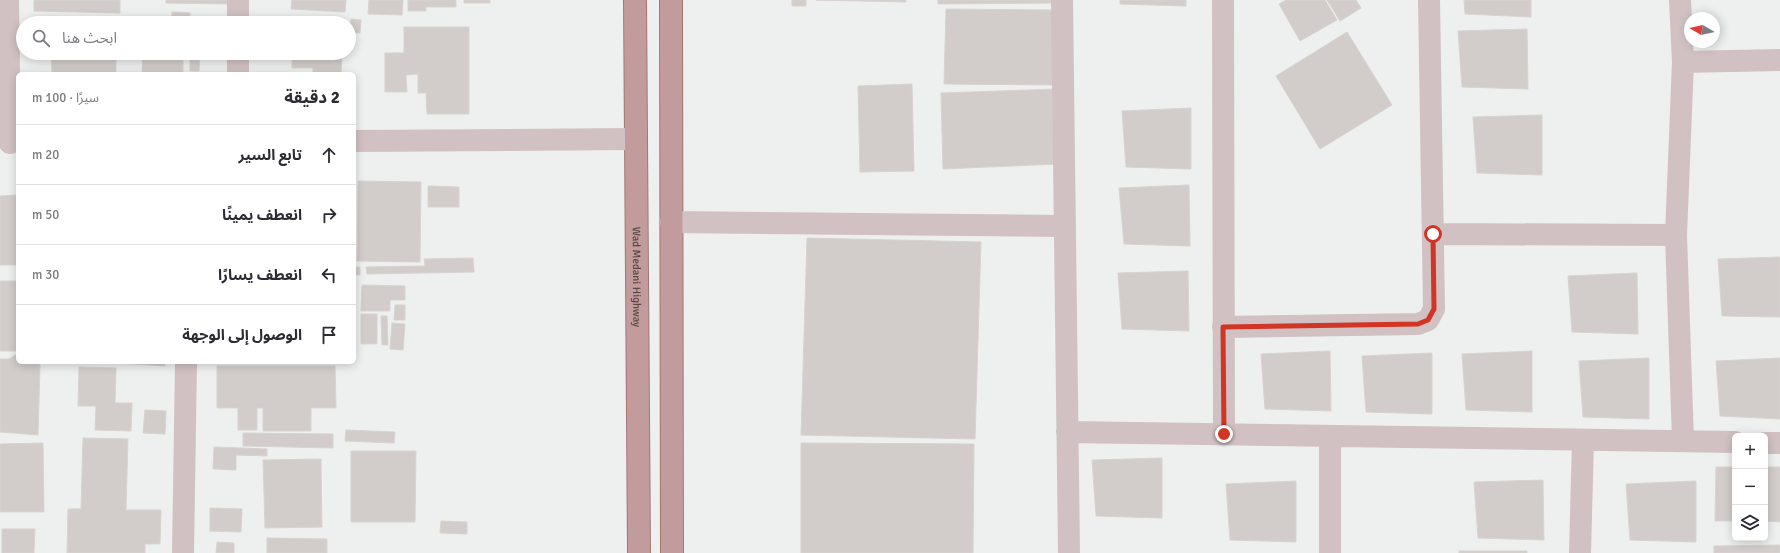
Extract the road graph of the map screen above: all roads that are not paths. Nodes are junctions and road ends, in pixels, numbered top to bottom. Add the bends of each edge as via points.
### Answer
1 (8, 0) edge
2 (238, 0) edge
3 (635, 0) edge
4 (671, 0) edge
5 (1062, 0) edge
6 (1223, 0) edge
7 (1429, 0) edge
8 (1680, 0) edge
9 (238, 16) edge
10 (238, 60) edge
11 (1780, 60) edge
12 (1683, 62) junction
13 (238, 72) edge
14 (635, 139) junction
15 (356, 141) edge
16 (9, 143) edge
17 (670, 222) junction
18 (1065, 226) junction
19 (1433, 234) junction
20 (1676, 235) junction
21 (1223, 327) junction
22 (186, 364) edge
23 (1067, 432) junction
24 (1224, 434) junction
25 (1330, 436) junction
26 (1583, 440) junction
27 (1683, 441) junction
28 (1732, 442) edge
29 (1768, 443) edge
30 (1780, 443) edge
31 (183, 553) edge
32 (639, 553) edge
33 (672, 553) edge
34 (1069, 553) edge
35 (1330, 553) edge
36 (1580, 553) edge

1 - 16 street
2 - 9 street
3 - 14 highway, Wad Medani Highway
4 - 17 highway
5 - 18 street
6 - 21 street
7 - 19 street
8 - 12 street
10 - 13 street
11 - 12 street
12 - 20 street
14 - 15 street
14 - 32 highway, Wad Medani Highway
17 - 18 street
17 - 33 highway
18 - 23 street
19 - 20 street
19 - 21 street via 1434,309 1428,320 1418,324
20 - 27 street
21 - 24 street
22 - 31 street
23 - 24 street
23 - 34 street
24 - 25 street
25 - 26 street
25 - 35 street
26 - 27 street
26 - 36 street
27 - 28 street
29 - 30 street

